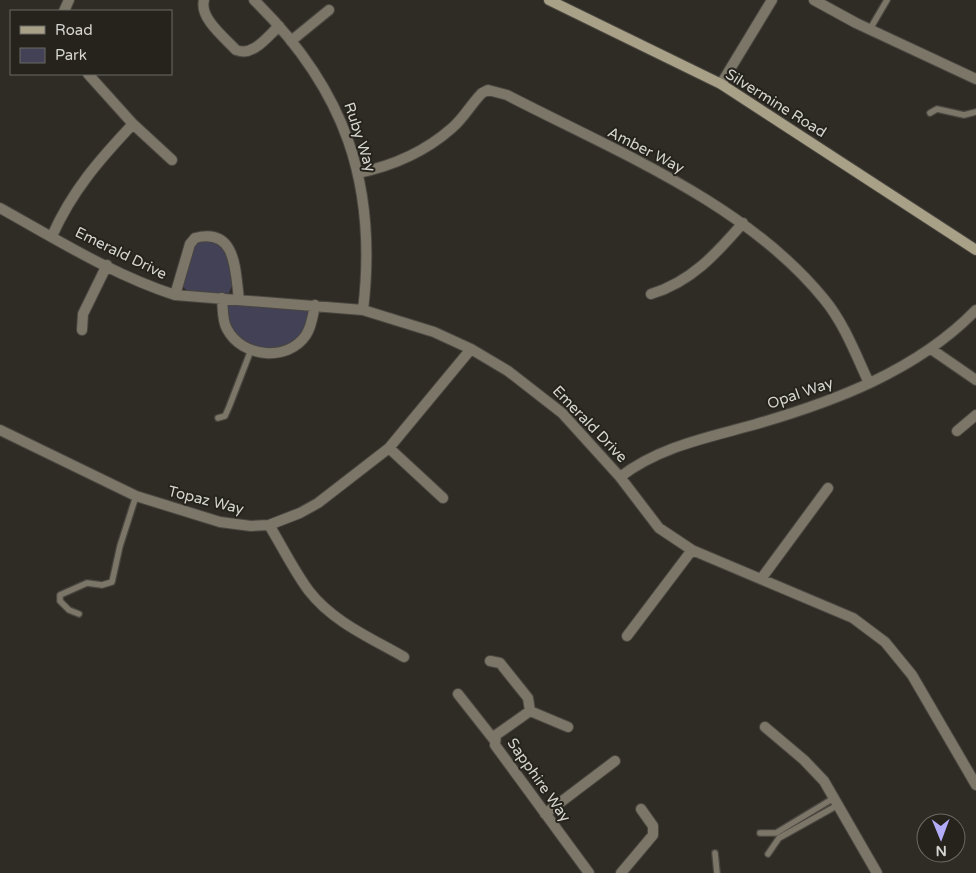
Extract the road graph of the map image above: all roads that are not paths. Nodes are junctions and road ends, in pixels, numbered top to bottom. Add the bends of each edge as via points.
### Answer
1 (204, 0) edge
2 (254, 0) edge
3 (549, 0) edge
4 (772, 0) edge
5 (814, 0) edge
6 (888, 0) edge
7 (329, 10) dead end
8 (279, 26) junction
9 (870, 30) junction
10 (291, 41) junction
11 (89, 75) edge
12 (976, 79) edge
13 (721, 84) junction
14 (976, 112) edge
15 (930, 113) dead end
16 (133, 124) junction
17 (172, 160) dead end
18 (358, 173) junction
19 (0, 208) edge
20 (743, 223) junction
21 (52, 236) junction
22 (976, 250) edge
23 (107, 265) junction
24 (651, 294) dead end
25 (175, 295) junction
26 (222, 298) junction
27 (239, 299) junction
28 (315, 305) junction
29 (363, 310) junction
30 (976, 310) edge
31 (82, 330) dead end
32 (470, 349) junction
33 (931, 349) junction
34 (251, 350) junction
35 (976, 380) edge
36 (869, 383) junction
37 (976, 415) edge
38 (218, 418) dead end
39 (0, 430) edge
40 (957, 431) dead end
41 (389, 448) junction
42 (620, 477) junction
43 (828, 488) dead end
44 (136, 496) junction
45 (443, 498) dead end
46 (269, 525) junction
47 (692, 550) junction
48 (761, 579) junction
49 (79, 614) dead end
50 (627, 636) dead end
51 (404, 657) dead end
52 (490, 661) dead end
53 (458, 694) dead end
54 (530, 711) junction
55 (765, 726) dead end
56 (568, 728) dead end
57 (494, 741) junction
58 (615, 761) dead end
59 (976, 786) edge
60 (836, 801) junction
61 (641, 809) dead end
62 (545, 814) junction
63 (760, 832) dead end
64 (715, 853) dead end
65 (768, 854) dead end
66 (588, 873) edge
67 (621, 873) edge
68 (717, 873) edge
69 (877, 873) edge

1 - 8 street via 207,17 236,50 254,49
2 - 8 street, Ruby Way
3 - 13 street, Silvermine Road
4 - 13 street
5 - 9 street
6 - 9 lane
7 - 10 street
8 - 10 street, Ruby Way
9 - 12 street
10 - 18 street, Ruby Way via 334,103
11 - 16 street
13 - 22 street, Silvermine Road
14 - 15 lane via 964,115 937,109
16 - 17 street
16 - 21 street via 96,162
18 - 20 street, Amber Way via 384,167 417,152 452,128 476,98 488,90 507,96 689,189
18 - 29 street, Ruby Way via 367,268
19 - 21 street, Emerald Drive
20 - 24 street via 694,273
20 - 36 street, Amber Way via 767,241 825,300
21 - 23 street, Emerald Drive
23 - 25 street, Emerald Drive
23 - 31 street via 83,314
25 - 26 street, Emerald Drive
25 - 27 street via 190,244 196,238 213,237 225,242 232,252
26 - 27 street, Emerald Drive
26 - 34 street via 227,330 241,345
27 - 28 street, Emerald Drive
28 - 29 street, Emerald Drive
28 - 34 street via 309,330 294,346 272,354
29 - 32 street, Emerald Drive via 434,332
30 - 33 street, Opal Way
32 - 41 street, Topaz Way
32 - 42 street, Emerald Drive via 508,370 547,400
33 - 35 street
33 - 36 street, Opal Way
34 - 38 lane via 225,416
36 - 42 street, Opal Way via 791,414 671,448
37 - 40 street
39 - 44 street, Topaz Way
41 - 45 street
41 - 46 street, Topaz Way via 318,503
42 - 47 street, Emerald Drive via 658,528
43 - 48 street
44 - 46 street, Topaz Way via 220,522
44 - 49 lane via 112,582 102,585 87,583 60,595 64,607
46 - 51 street via 308,591 322,605 347,625
47 - 48 street, Emerald Drive
47 - 50 street
48 - 59 street, Emerald Drive via 853,618 885,642 912,675
52 - 54 street via 500,663 528,698
53 - 57 street
54 - 56 street
54 - 57 street, Sapphire Way via 500,731
55 - 60 street via 817,773
57 - 62 street, Sapphire Way
58 - 62 street
60 - 63 lane via 776,833
60 - 65 lane via 779,838
60 - 69 street
61 - 67 street via 653,826 653,835
62 - 66 street, Sapphire Way
64 - 68 lane

